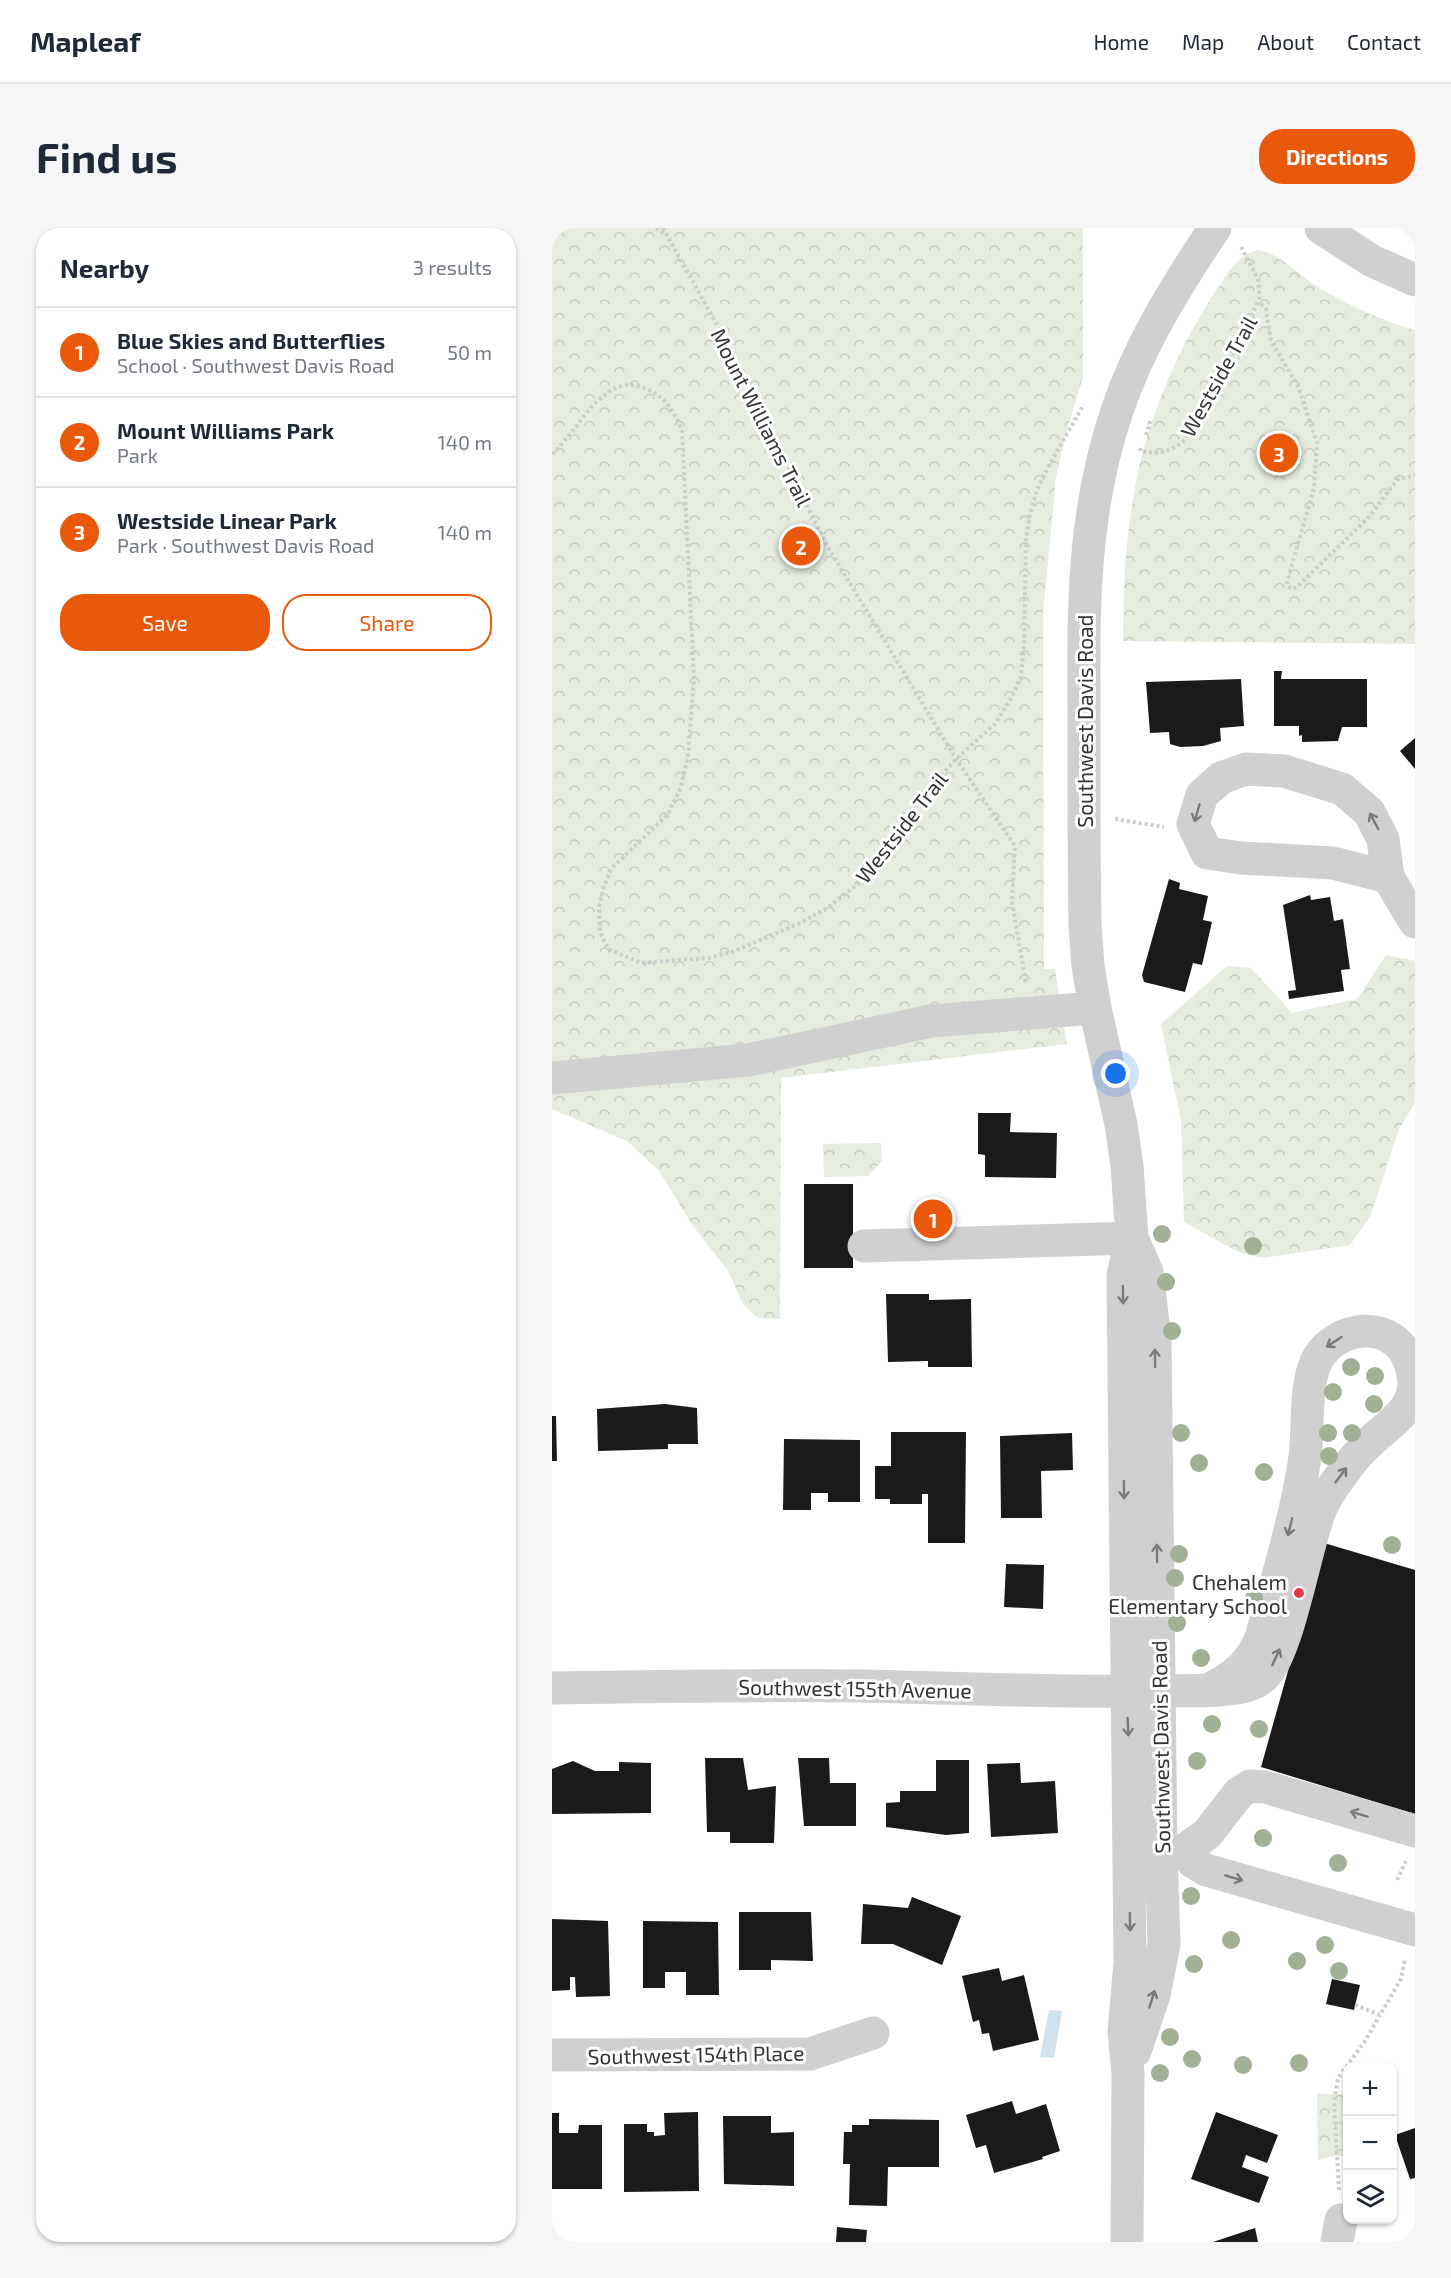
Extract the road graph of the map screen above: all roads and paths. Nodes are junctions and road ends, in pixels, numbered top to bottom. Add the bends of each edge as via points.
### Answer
1 (656, 228) edge
2 (663, 228) edge
3 (1322, 228) edge
4 (665, 234) junction
5 (1226, 235) edge
6 (1415, 280) edge
7 (1260, 303) junction
8 (1117, 411) junction
9 (552, 454) edge
10 (1415, 475) edge
11 (956, 759) junction
12 (1084, 814) junction
13 (1193, 824) junction
14 (1389, 877) junction
15 (1415, 922) edge
16 (1095, 1008) junction
17 (1028, 1014) junction
18 (552, 1078) edge
19 (1132, 1238) junction
20 (864, 1246) dead end
21 (552, 1688) edge
22 (1210, 1689) junction
23 (1126, 1691) junction
24 (1159, 1691) junction
25 (1415, 1831) edge
26 (1158, 1852) junction
27 (1411, 1941) edge
28 (1355, 2005) dead end
29 (1380, 2015) junction
30 (873, 2032) dead end
31 (552, 2055) edge
32 (1339, 2231) edge
33 (1127, 2242) edge

1 - 4 path
2 - 4 path, Mount Williams Trail
3 - 6 street via 1372,261
4 - 11 path, Mount Williams Trail via 726,340 825,542
5 - 7 path, Westside Trail via 1258,279
5 - 8 street, Southwest Davis Road via 1180,280 1157,320
7 - 8 path, Westside Trail via 1185,440 1175,448 1161,453 1140,451 1150,423
7 - 10 path, Westside Trail via 1266,309 1271,340 1298,386 1317,443 1314,488 1288,588 1297,587 1369,518 1397,480
8 - 11 path, Westside Trail via 1085,401 1037,490 1026,541 1021,676 995,724
8 - 12 street, Southwest Davis Road via 1101,468 1086,563
9 - 11 path, Westside Trail via 565,444 599,398 622,384 637,385 660,395 682,430 694,678 688,756 681,787 668,814 612,868 604,886 599,907 600,932 608,949 641,963 708,958 798,924 859,883 917,802
11 - 17 path, Mount Williams Trail via 1015,846 1012,902
12 - 13 path via 1177,829
12 - 16 street, Southwest Davis Road via 1085,924
13 - 14 street via 1207,852 1241,858 1333,863
14 -> 13 street via 1383,839 1369,812 1342,789 1284,771 1246,769 1221,778 1202,795
14 - 15 street
16 - 17 street
16 - 19 street, Southwest Davis Road via 1121,1124
17 - 18 street via 931,1021 748,1060
19 - 20 street
19 -> 23 street, Southwest Davis Road via 1123,1275
24 -> 19 street, Southwest Davis Road via 1155,1340 1147,1272
21 - 23 street, Southwest 155th Avenue via 861,1686
22 -> 22 street, Southwest 155th Avenue via 1253,1684 1269,1671 1278,1655 1311,1536 1329,1492 1368,1443 1409,1407 1414,1392 1411,1361 1389,1335 1375,1331 1340,1337 1325,1348 1315,1364 1298,1494 1261,1638 1242,1670
22 - 24 street, Southwest 155th Avenue
23 - 24 street, Southwest 155th Avenue
23 -> 26 street, Southwest Davis Road
24 - 26 street, Southwest Davis Road
25 -> 26 street via 1250,1786 1239,1793 1208,1834
26 -> 27 street
26 - 33 street, Southwest Davis Road via 1130,1963 1124,2031 1128,2074
27 - 29 path via 1401,1979
28 - 29 path
29 - 32 path via 1338,2078 1334,2126
30 - 31 street, Southwest 154th Place via 810,2054

